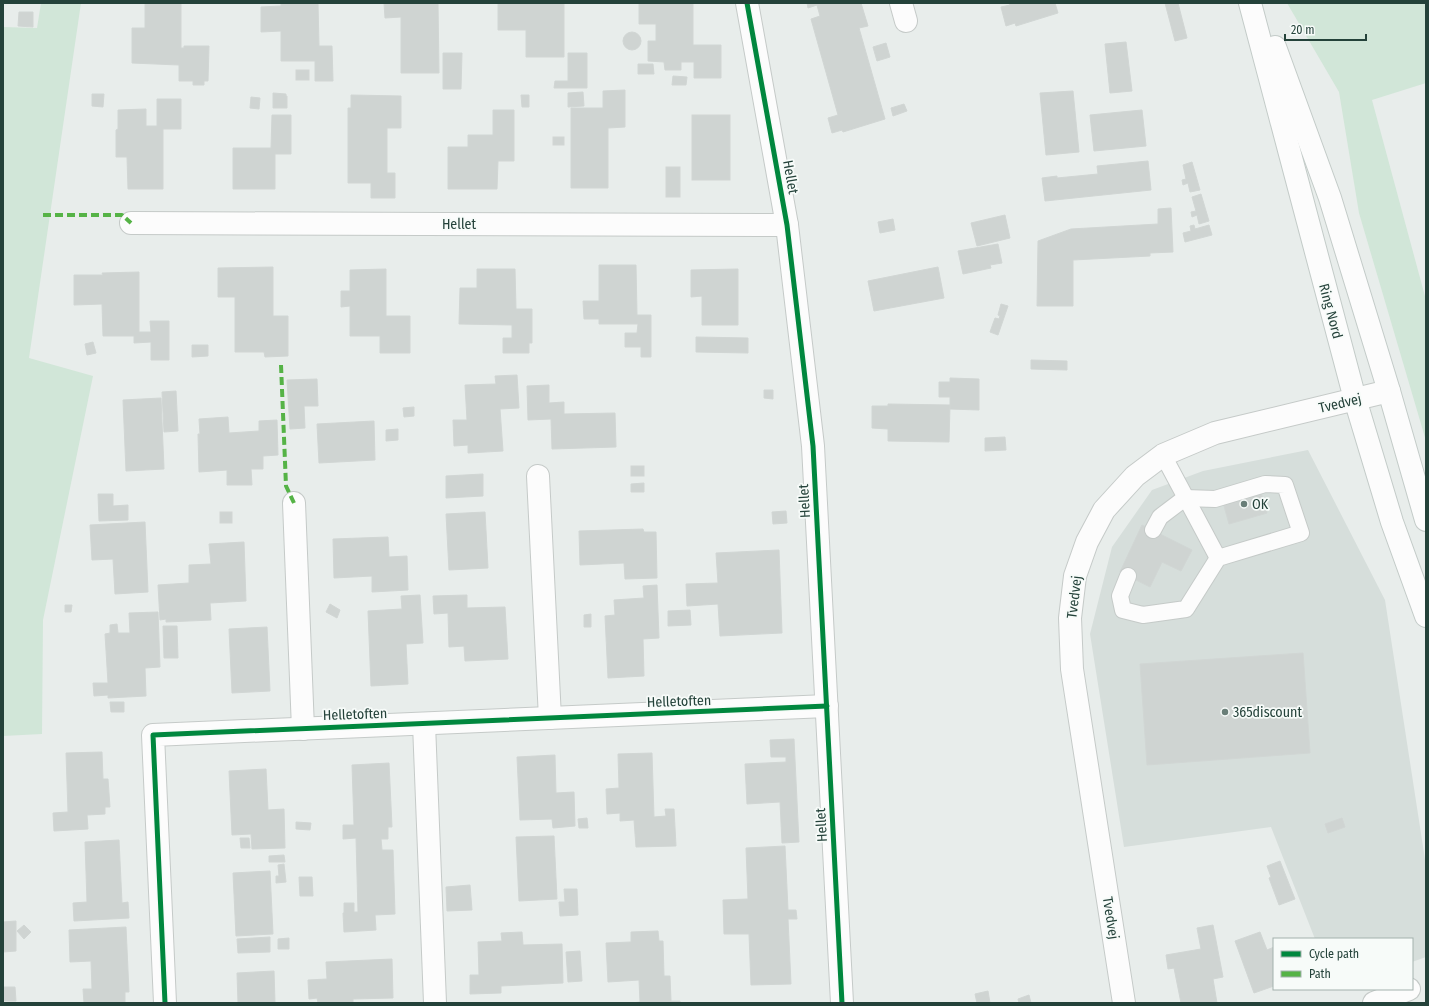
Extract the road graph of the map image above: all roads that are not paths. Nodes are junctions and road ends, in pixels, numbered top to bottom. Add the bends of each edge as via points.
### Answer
1 (747, 3) edge
2 (1250, 3) edge
3 (1258, 3) edge
4 (131, 223) dead end
5 (787, 225) junction
6 (1389, 391) junction
7 (1355, 399) junction
8 (1163, 455) junction
9 (538, 476) dead end
10 (1186, 498) junction
11 (294, 503) dead end
12 (1426, 520) edge
13 (1153, 530) dead end
14 (1218, 558) junction
15 (1128, 576) dead end
16 (1426, 616) edge
17 (827, 706) junction
18 (550, 718) junction
19 (424, 724) junction
20 (304, 729) junction
21 (1426, 982) edge
22 (1413, 988) edge
23 (1406, 990) edge
24 (165, 1003) edge
25 (435, 1003) edge
26 (842, 1003) edge
27 (1124, 1003) edge
28 (1374, 1003) edge

1 - 5 street, Hellet
2 - 7 street, Ring Nord
3 - 6 street via 1330,198
4 - 5 street, Hellet
5 - 17 street, Hellet via 813,446
6 - 7 street, Tvedvej
6 - 12 street
7 - 8 street, Tvedvej via 1215,433
7 - 16 street, Ring Nord via 1392,522
8 - 10 lane
8 - 27 street, Tvedvej via 1135,476 1104,510 1075,576 1070,618 1072,669
9 - 18 street
10 - 13 lane via 1160,517
10 - 14 lane
10 - 14 lane via 1215,499 1265,484 1285,485 1301,533
11 - 20 street, Helletoften
14 - 15 lane via 1186,609 1143,616 1123,610 1120,596
17 - 18 street, Helletoften
17 - 26 street, Hellet
18 - 19 street, Helletoften
19 - 20 street, Helletoften
19 - 25 street
20 - 24 street, Helletoften via 153,735
21 - 22 street
23 - 28 street

